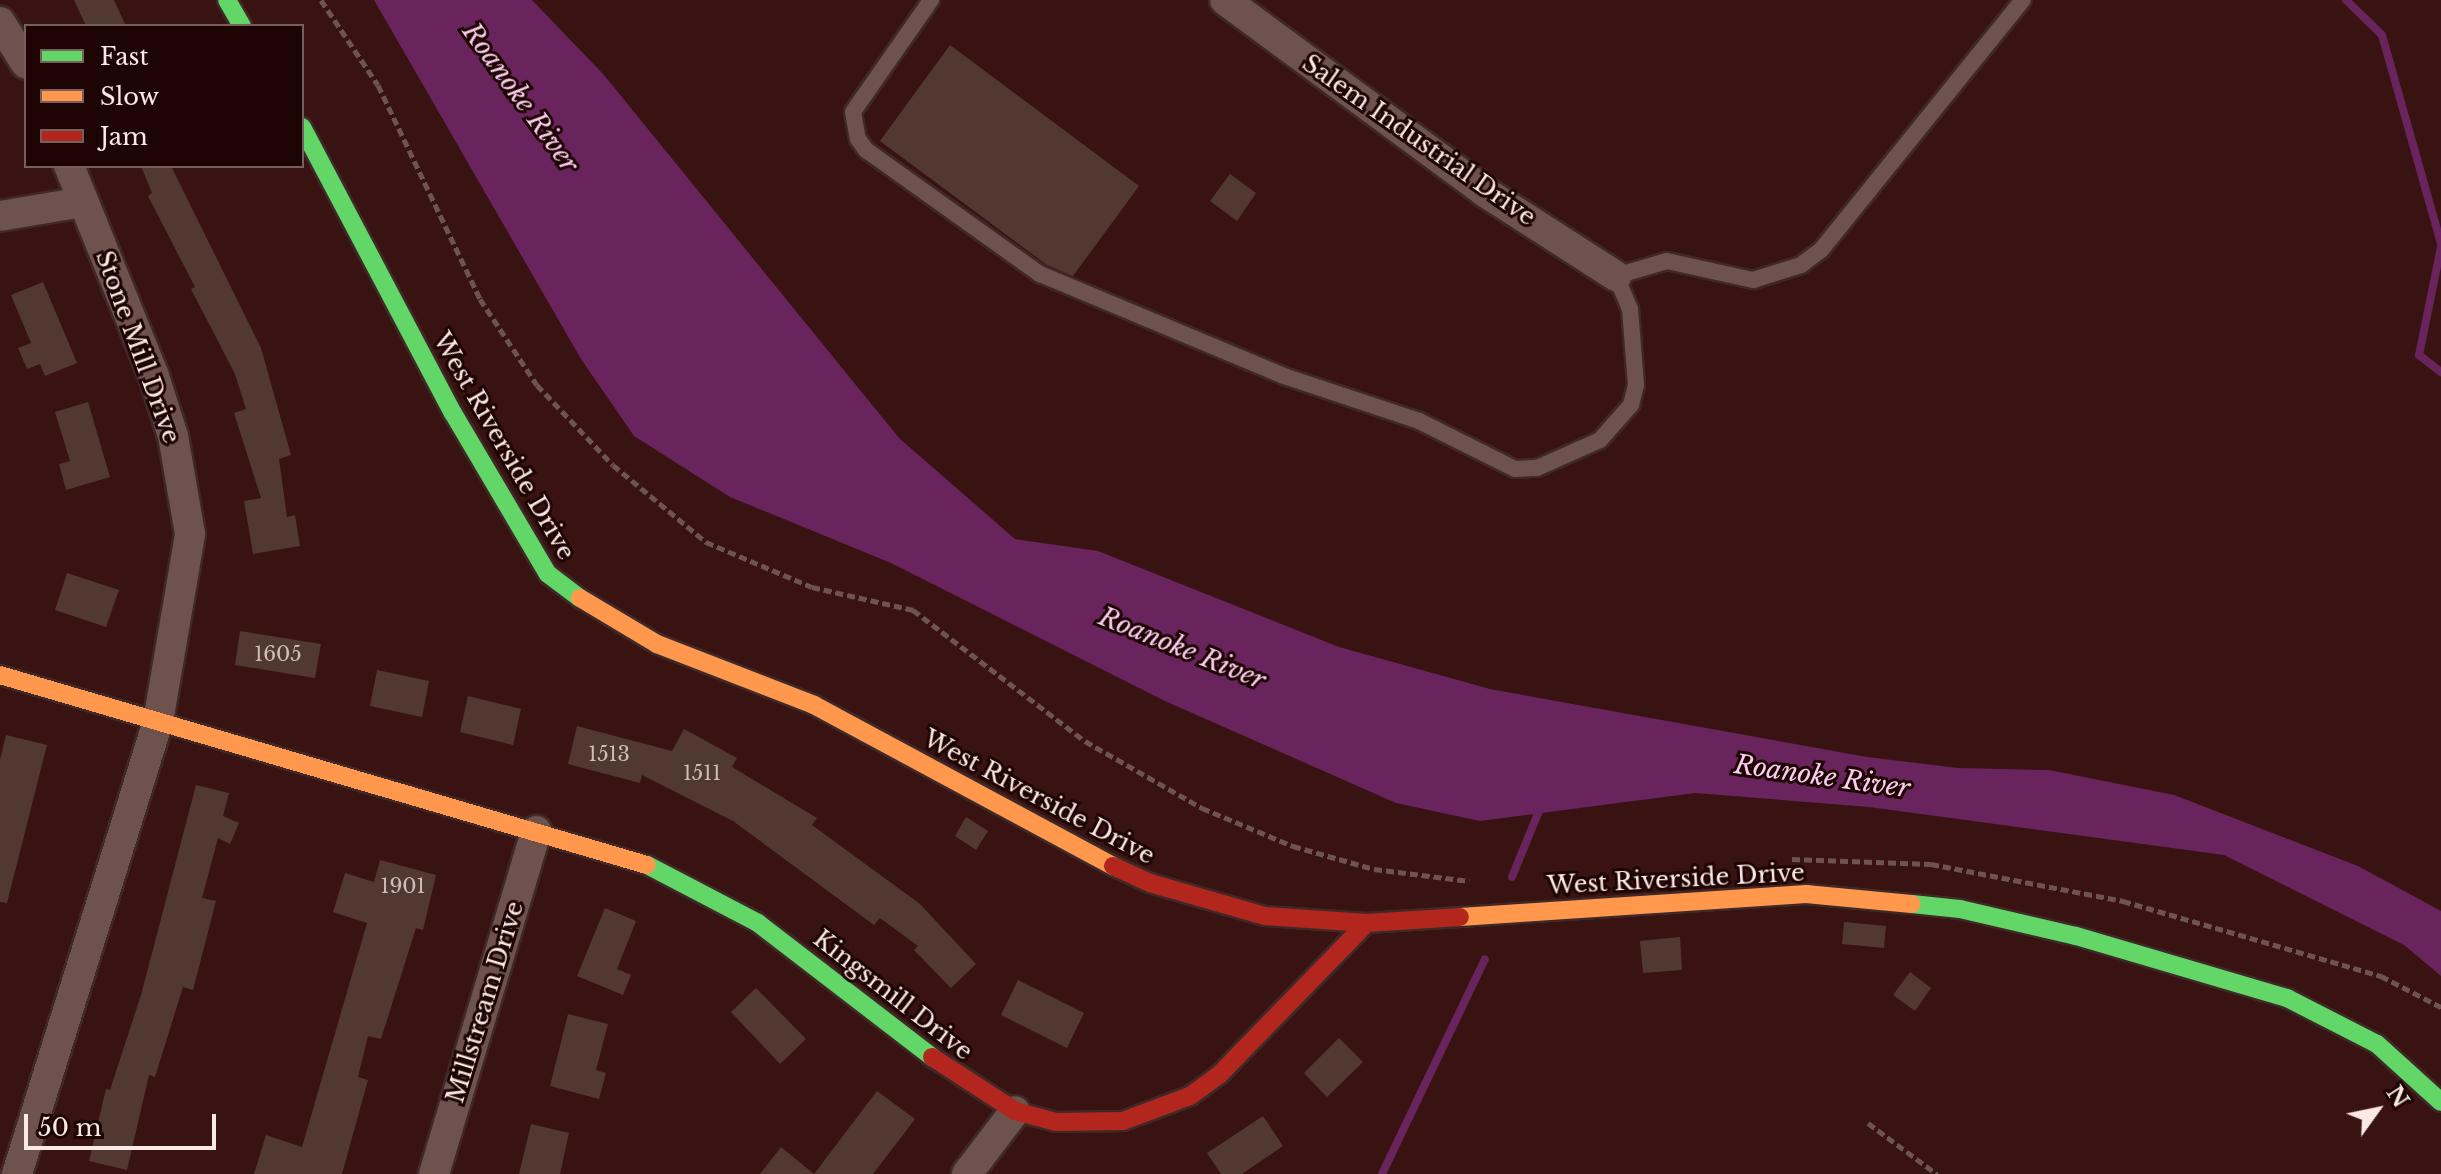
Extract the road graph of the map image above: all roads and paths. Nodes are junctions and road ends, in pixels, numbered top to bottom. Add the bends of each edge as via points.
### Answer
1 (227, 0) edge
2 (321, 0) edge
3 (931, 0) edge
4 (1225, 0) edge
5 (2023, 0) edge
6 (0, 22) edge
7 (241, 24) edge
8 (24, 61) edge
9 (304, 131) edge
10 (70, 168) edge
11 (83, 202) junction
12 (0, 216) edge
13 (1616, 276) junction
14 (0, 675) edge
15 (158, 722) junction
16 (536, 831) junction
17 (1480, 881) dead end
18 (1367, 923) junction
19 (2441, 1102) edge
20 (1015, 1111) junction
21 (1868, 1123) dead end
22 (17, 1174) edge
23 (434, 1174) edge
24 (967, 1174) edge
25 (1937, 1174) edge

1 - 7 street
2 - 17 path via 378,85 480,299 537,385 613,465 706,542 812,587 913,610 1085,741 1202,808 1293,846 1374,869
3 - 13 lane via 853,112 858,139 866,150 1040,274 1256,365 1419,421 1487,459 1515,469 1537,468 1590,445 1620,423 1636,385 1630,309
4 - 13 street, Salem Industrial Drive via 1485,192
5 - 13 lane via 1821,250 1801,265 1753,280 1667,261
6 - 8 street
9 - 18 street, West Riverside Drive via 453,413 548,574 563,587 657,644 814,705 1078,850 1150,883 1265,916
10 - 11 street, Stone Mill Drive
11 - 12 street
11 - 15 street, Stone Mill Drive via 154,376 188,503 187,572
14 - 15 street
15 - 16 street, Kingsmill Drive
15 - 22 street, Stone Mill Drive
16 - 20 street, Kingsmill Drive via 652,866 698,886 819,967 971,1087
16 - 23 street, Millstream Drive
18 - 19 street, West Riverside Drive via 1806,894 1960,909 2076,936 2287,998 2377,1044
18 - 20 street, Kingsmill Drive via 1219,1075 1190,1096 1123,1121 1089,1124
20 - 24 street
21 - 25 path

